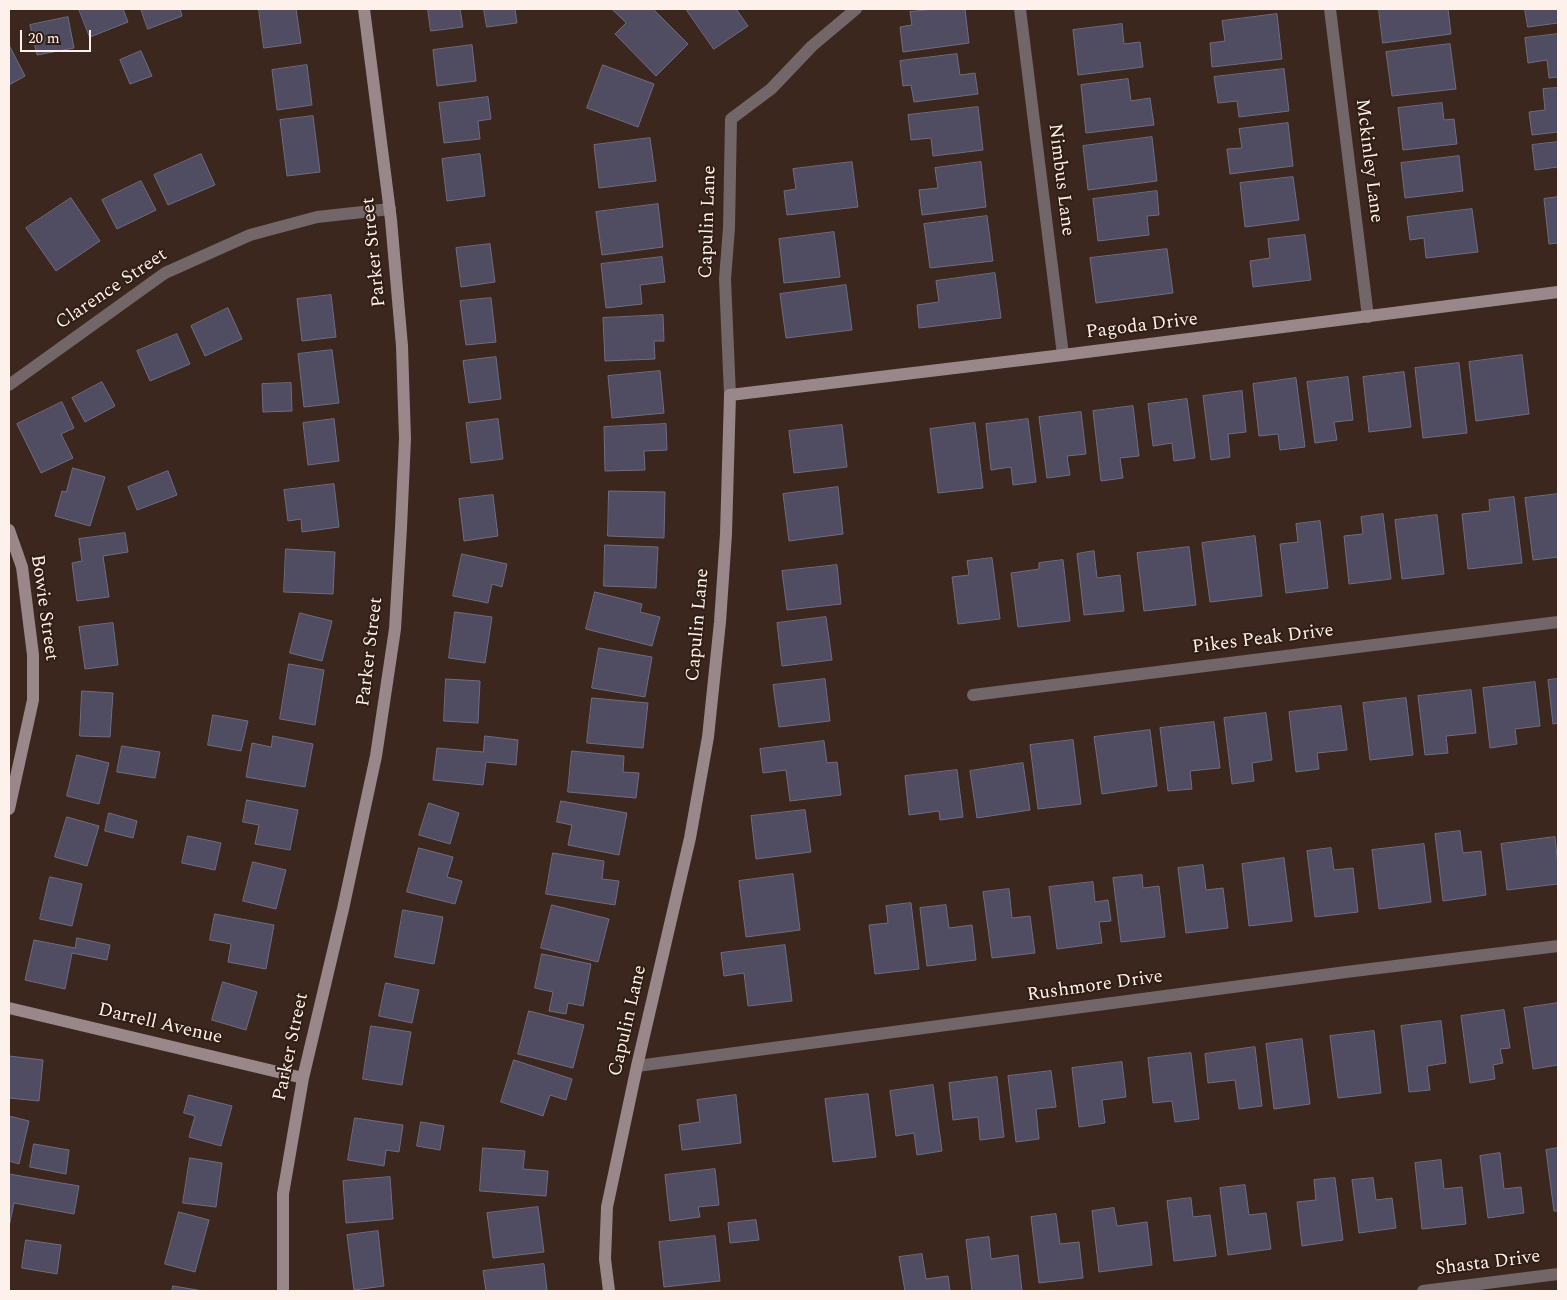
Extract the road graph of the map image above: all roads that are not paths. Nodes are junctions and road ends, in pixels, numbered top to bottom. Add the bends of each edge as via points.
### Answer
1 (364, 9) edge
2 (856, 9) edge
3 (1020, 9) edge
4 (1330, 9) edge
5 (390, 209) junction
6 (1558, 292) edge
7 (1368, 317) junction
8 (1062, 356) junction
9 (9, 385) edge
10 (730, 395) junction
11 (9, 530) edge
12 (1558, 622) edge
13 (973, 695) dead end
14 (9, 809) edge
15 (1558, 946) edge
16 (9, 1008) edge
17 (637, 1066) junction
18 (303, 1078) junction
19 (1558, 1274) edge
20 (283, 1291) edge
21 (609, 1291) edge
22 (1423, 1291) edge

1 - 5 street, Parker Street
2 - 10 street, Capulin Lane via 812,46 771,89 731,119 725,278
3 - 8 street, Nimbus Lane
4 - 7 street, Mckinley Lane
5 - 9 street, Clarence Street via 317,217 250,235 165,273
5 - 18 street, Parker Street via 402,346 405,439 395,629 376,756
6 - 7 street, Pagoda Drive
7 - 8 street, Pagoda Drive
8 - 10 street, Pagoda Drive
10 - 17 street, Capulin Lane via 726,534 708,737 690,838
11 - 14 street, Bowie Street via 22,567 33,655 33,700
12 - 13 street, Pikes Peak Drive
15 - 17 street, Rushmore Drive
16 - 18 street, Darrell Avenue
17 - 21 street, Capulin Lane via 607,1207 605,1259
18 - 20 street, Parker Street via 283,1194
19 - 22 street, Shasta Drive

